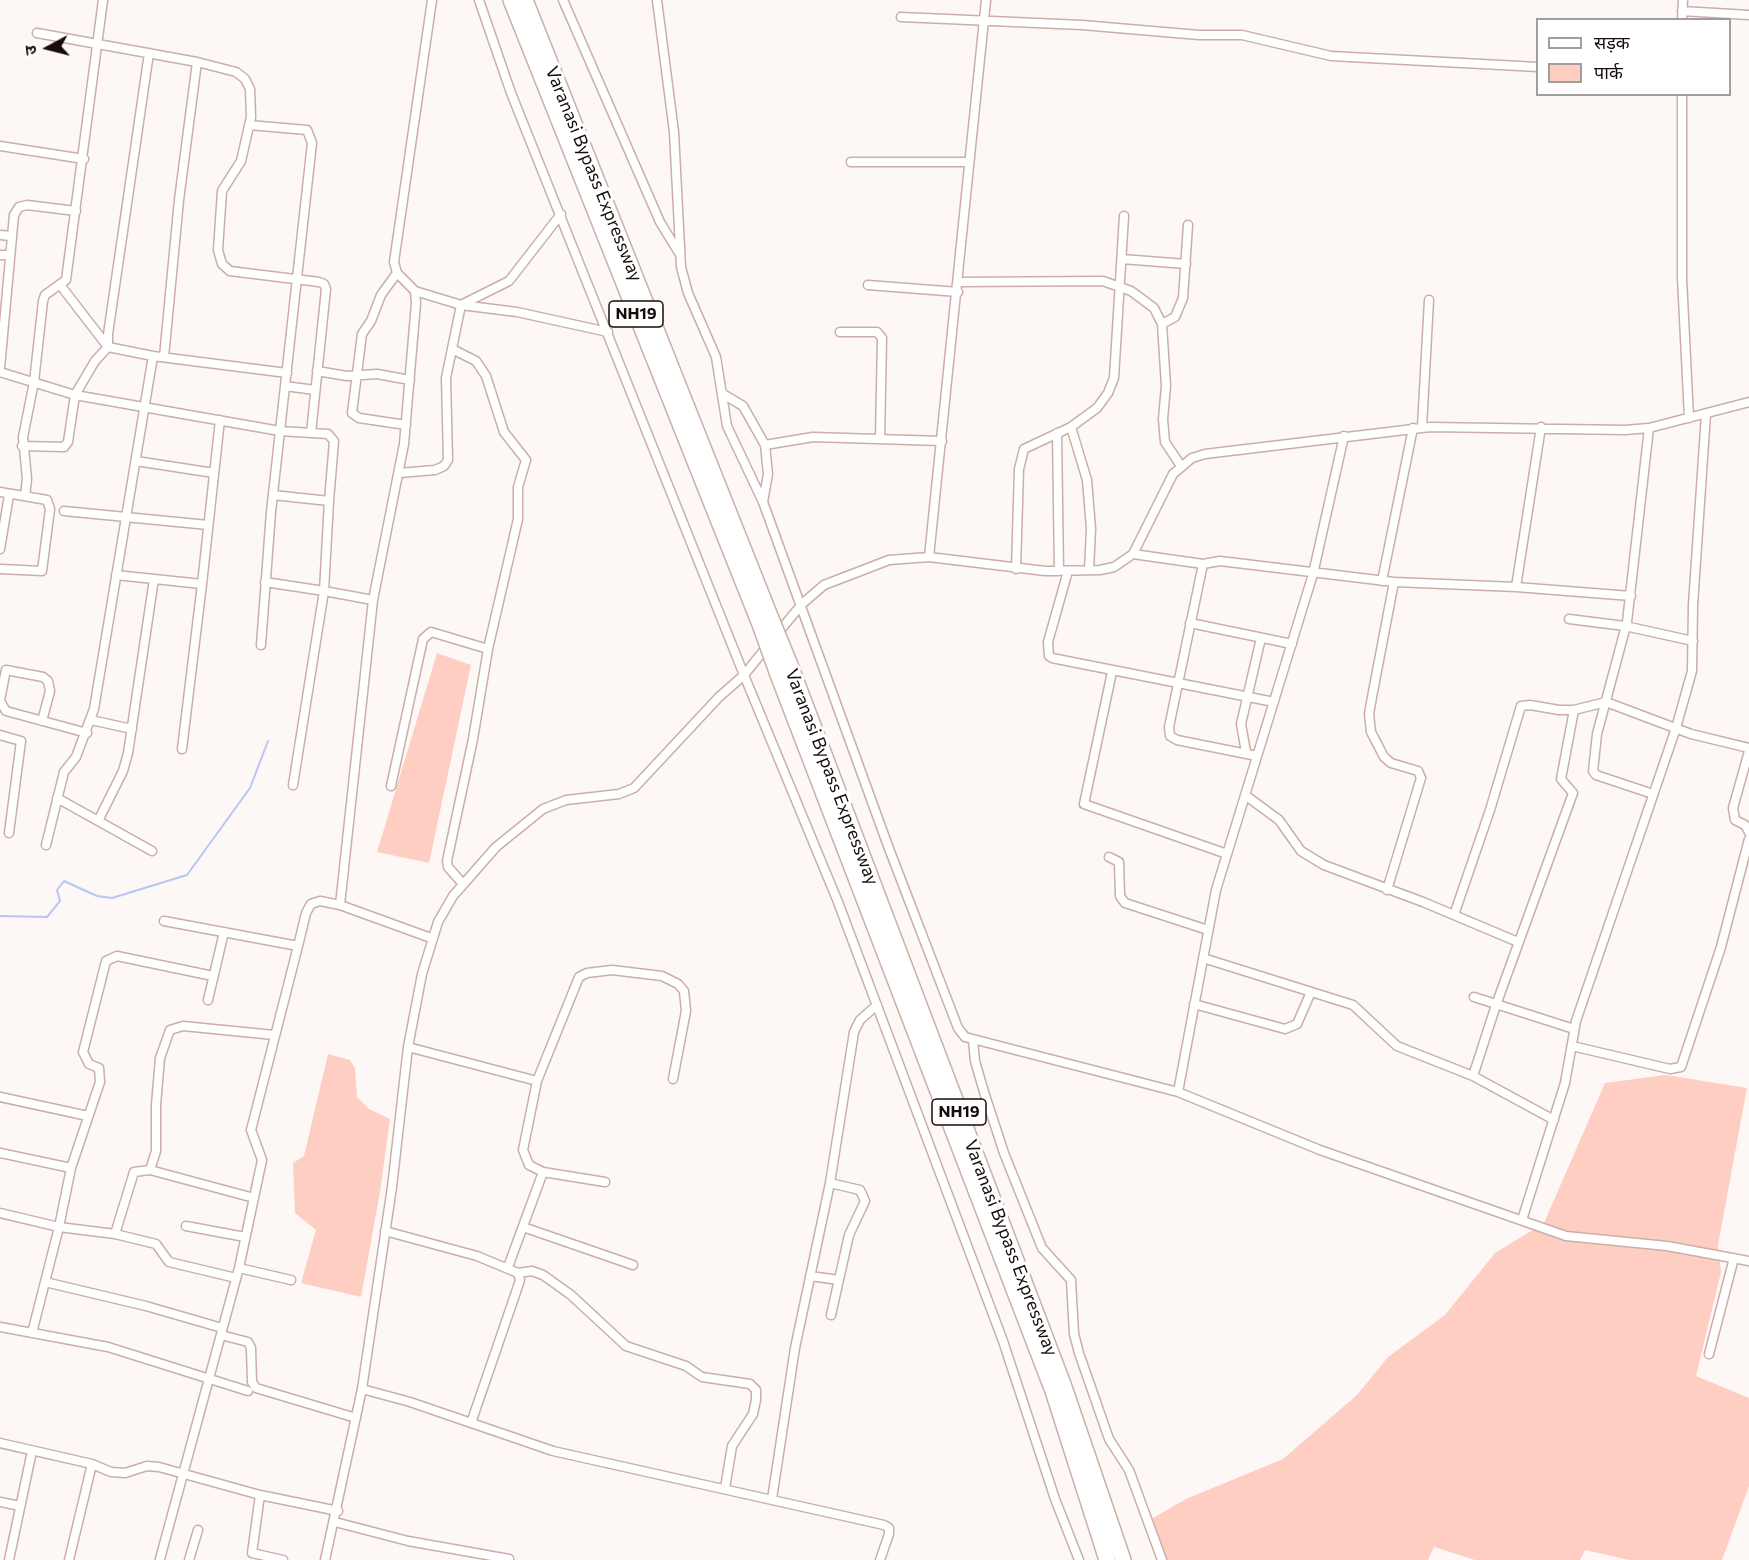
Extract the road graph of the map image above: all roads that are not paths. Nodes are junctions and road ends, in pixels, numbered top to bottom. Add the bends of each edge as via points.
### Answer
1 (103, 0) edge
2 (432, 0) edge
3 (479, 0) edge
4 (511, 0) edge
5 (525, 0) edge
6 (563, 0) edge
7 (657, 0) edge
8 (986, 0) edge
9 (1683, 0) edge
10 (1682, 15) edge
11 (1749, 15) edge
12 (901, 17) dead end
13 (983, 19) junction
14 (37, 33) dead end
15 (98, 43) junction
16 (149, 53) junction
17 (197, 62) junction
18 (1536, 67) edge
19 (1682, 96) edge
20 (249, 125) junction
21 (0, 146) edge
22 (84, 159) junction
23 (851, 162) dead end
24 (969, 162) junction
25 (76, 211) junction
26 (561, 214) junction
27 (1124, 216) dead end
28 (1188, 225) dead end
29 (0, 235) edge
30 (11, 236) junction
31 (0, 255) edge
32 (10, 255) junction
33 (680, 255) junction
34 (1122, 259) junction
35 (1185, 264) junction
36 (397, 273) junction
37 (296, 280) junction
38 (958, 282) junction
39 (868, 285) dead end
40 (61, 286) junction
41 (1121, 286) junction
42 (415, 291) junction
43 (958, 292) junction
44 (1429, 300) dead end
45 (461, 305) junction
46 (1162, 324) junction
47 (608, 332) junction
48 (840, 332) dead end
49 (108, 347) junction
50 (452, 349) junction
51 (153, 356) junction
52 (164, 357) junction
53 (0, 370) edge
54 (317, 371) junction
55 (287, 373) junction
56 (356, 375) junction
57 (410, 380) junction
58 (34, 382) junction
59 (285, 386) junction
60 (315, 390) junction
61 (723, 394) junction
62 (75, 395) junction
63 (1749, 402) edge
64 (144, 407) junction
65 (1706, 414) junction
66 (1689, 418) junction
67 (220, 420) junction
68 (406, 425) junction
69 (1071, 427) junction
70 (1541, 427) junction
71 (1418, 428) junction
72 (1649, 428) junction
73 (280, 431) junction
74 (311, 433) junction
75 (1057, 433) junction
76 (1344, 436) junction
77 (880, 439) junction
78 (942, 441) junction
79 (765, 445) junction
80 (22, 446) junction
81 (136, 460) junction
82 (1181, 466) junction
83 (214, 473) junction
84 (399, 473) junction
85 (4, 493) edge
86 (25, 495) junction
87 (273, 495) junction
88 (329, 501) junction
89 (763, 502) junction
90 (64, 511) dead end
91 (128, 517) junction
92 (208, 525) junction
93 (0, 549) edge
94 (1133, 554) junction
95 (929, 558) junction
96 (1203, 564) junction
97 (0, 569) edge
98 (1016, 569) junction
99 (1089, 570) junction
100 (1063, 571) junction
101 (1313, 574) junction
102 (116, 575) junction
103 (154, 579) junction
104 (1382, 581) junction
105 (265, 582) junction
106 (1394, 582) junction
107 (201, 584) junction
108 (1516, 587) junction
109 (324, 591) junction
110 (1631, 596) junction
111 (374, 600) junction
112 (802, 604) junction
113 (1569, 619) dead end
114 (1190, 623) junction
115 (767, 624) junction
116 (1625, 626) junction
117 (1261, 638) junction
118 (1693, 641) junction
119 (1292, 644) junction
120 (261, 645) dead end
121 (488, 649) junction
122 (783, 668) junction
123 (1112, 672) junction
124 (744, 675) junction
125 (1177, 685) junction
126 (1248, 698) junction
127 (0, 700) edge
128 (1274, 702) junction
129 (1606, 702) junction
130 (1574, 710) junction
131 (91, 720) junction
132 (42, 721) junction
133 (1676, 728) junction
134 (132, 729) junction
135 (87, 733) junction
136 (0, 735) edge
137 (182, 749) dead end
138 (1749, 750) edge
139 (1246, 752) junction
140 (1257, 756) junction
141 (293, 785) dead end
142 (391, 786) dead end
143 (1653, 794) junction
144 (1245, 795) junction
145 (57, 798) junction
146 (99, 819) junction
147 (1749, 832) edge
148 (9, 833) dead end
149 (1749, 839) edge
150 (46, 845) dead end
151 (152, 851) dead end
152 (1227, 854) junction
153 (1109, 857) dead end
154 (462, 886) junction
155 (1387, 890) junction
156 (340, 905) junction
157 (1454, 915) junction
158 (164, 921) dead end
159 (1208, 930) junction
160 (224, 932) junction
161 (431, 938) junction
162 (1518, 942) junction
163 (298, 946) junction
164 (1203, 958) junction
165 (213, 976) junction
166 (1311, 992) junction
167 (1474, 997) dead end
168 (208, 1000) dead end
169 (1194, 1004) junction
170 (877, 1005) junction
171 (1496, 1005) junction
172 (1574, 1029) junction
173 (274, 1035) junction
174 (974, 1041) junction
175 (1572, 1046) junction
176 (408, 1047) junction
177 (1473, 1076) junction
178 (673, 1079) dead end
179 (537, 1081) junction
180 (1178, 1092) junction
181 (0, 1097) edge
182 (88, 1116) junction
183 (1554, 1120) junction
184 (0, 1153) edge
185 (71, 1168) junction
186 (150, 1170) junction
187 (543, 1172) junction
188 (605, 1182) dead end
189 (830, 1183) junction
190 (254, 1198) junction
191 (0, 1213) edge
192 (1522, 1220) junction
193 (186, 1226) dead end
194 (59, 1227) junction
195 (523, 1227) junction
196 (385, 1231) junction
197 (115, 1234) junction
198 (244, 1237) junction
199 (1734, 1258) junction
200 (1749, 1261) edge
201 (633, 1265) dead end
202 (507, 1267) junction
203 (238, 1268) junction
204 (518, 1273) junction
205 (810, 1276) junction
206 (236, 1278) junction
207 (291, 1280) dead end
208 (839, 1281) junction
209 (45, 1282) junction
210 (831, 1315) dead end
211 (0, 1327) edge
212 (221, 1332) junction
213 (32, 1333) junction
214 (1709, 1354) dead end
215 (209, 1377) junction
216 (362, 1389) junction
217 (249, 1391) dead end
218 (356, 1418) junction
219 (471, 1423) junction
220 (0, 1443) edge
221 (33, 1451) junction
222 (92, 1464) junction
223 (184, 1473) junction
224 (725, 1488) junction
225 (260, 1495) junction
226 (772, 1499) junction
227 (0, 1502) edge
228 (20, 1506) junction
229 (338, 1511) junction
230 (335, 1522) junction
231 (198, 1530) dead end
232 (509, 1559) edge
233 (9, 1560) edge
234 (69, 1560) edge
235 (161, 1560) edge
236 (189, 1560) edge
237 (283, 1560) edge
238 (326, 1560) edge
239 (880, 1560) edge
240 (1079, 1560) edge
241 (1107, 1560) edge
242 (1123, 1560) edge
243 (1162, 1560) edge

1 - 15 street
2 - 36 street via 394,262
3 - 26 street via 511,93
4 - 115 highway, Varanasi Bypass Expressway / NH19
5 - 115 highway, Varanasi Bypass Expressway / NH19
6 - 33 street via 660,222
7 - 33 street via 674,132
8 - 13 street
9 - 10 street
10 - 11 street
12 - 13 street
13 - 18 street via 1242,35 1331,56
13 - 24 street
14 - 15 street
15 - 16 street
15 - 22 street
16 - 17 street
16 - 49 street
17 - 20 street via 223,67 245,79 252,102
17 - 52 street
19 - 66 street via 1682,278
20 - 37 street via 295,128 311,135
20 - 37 street via 242,161 222,191 218,250 222,264 230,271
21 - 22 street
22 - 25 street
23 - 24 street
24 - 38 street
25 - 30 street via 19,207
25 - 40 street via 66,280
26 - 45 street via 509,281
26 - 47 street
27 - 34 street
28 - 35 street
29 - 30 street
30 - 32 street
31 - 32 street
32 - 53 street
33 - 61 street via 688,293 716,357
34 - 35 street
34 - 41 street
35 - 46 street via 1180,309
36 - 42 street
36 - 56 street via 362,334
37 - 54 street via 319,282 326,289
37 - 55 street
38 - 41 street via 1081,280
38 - 43 street
39 - 43 street
40 - 49 street
40 - 58 street via 45,295
41 - 46 street via 1154,308
41 - 69 street via 1114,378 1097,408
42 - 45 street
42 - 57 street via 417,319
43 - 78 street
44 - 71 street
45 - 47 street via 517,312
45 - 50 street
46 - 82 street via 1166,386 1163,429 1169,452
47 - 124 street
48 - 77 street via 877,332 882,338
49 - 51 street
49 - 62 street
50 - 84 street via 446,378 448,460 435,470
50 - 121 street via 476,361 486,376 504,432 526,460 518,487 518,519
51 - 52 street
51 - 64 street
52 - 55 street
53 - 58 street
54 - 56 street
54 - 60 street
55 - 59 street
56 - 57 street
56 - 68 street via 355,416
57 - 68 street
58 - 62 street
58 - 80 street
59 - 60 street
59 - 73 street
60 - 74 street
61 - 79 street via 743,406
61 - 89 street via 728,426
62 - 64 street
62 - 80 street via 64,447
63 - 65 street
64 - 67 street
64 - 81 street
65 - 66 street
65 - 118 street
66 - 72 street
67 - 73 street
67 - 83 street
68 - 84 street
69 - 75 street
69 - 99 street via 1087,480
70 - 71 street
70 - 72 street
70 - 108 street
71 - 76 street
71 - 104 street
72 - 110 street
73 - 74 street
73 - 87 street
74 - 88 street via 328,434 334,441
75 - 98 street via 1024,449 1021,456
75 - 100 street
76 - 82 street via 1205,454
76 - 101 street
77 - 78 street
77 - 79 street via 813,437
78 - 95 street
79 - 89 street via 768,474
80 - 86 street
81 - 83 street
81 - 91 street
82 - 94 street via 1163,490
83 - 92 street
84 - 111 street
85 - 86 street
85 - 93 street
86 - 97 street via 50,503 44,566 37,572
87 - 88 street
87 - 105 street
88 - 109 street
89 - 112 street
90 - 91 street
91 - 92 street
91 - 102 street
92 - 107 street
94 - 96 street
94 - 99 street via 1113,567
95 - 98 street
95 - 112 street via 890,560 863,568 824,585
96 - 101 street via 1236,563
96 - 114 street
98 - 100 street
99 - 100 street
100 - 123 street via 1048,656
101 - 104 street
101 - 119 street
102 - 103 street
102 - 131 street
103 - 107 street
103 - 134 street
104 - 106 street
105 - 109 street
105 - 120 street
106 - 108 street
106 - 155 street via 1370,705 1371,732 1391,764 1418,771 1421,778
107 - 137 street
108 - 110 street
109 - 111 street
109 - 141 street
110 - 116 street
111 - 156 street
112 - 124 street
112 - 174 street via 958,1028
113 - 116 street
114 - 117 street
114 - 125 street
115 - 122 highway, Varanasi Bypass Expressway / NH19, bridge
116 - 118 street
116 - 129 street
117 - 119 street
117 - 126 street
118 - 133 street via 1692,671
119 - 128 street
121 - 142 street via 431,632 423,639
121 - 154 street via 447,861
122 - 241 highway, Varanasi Bypass Expressway / NH19 via 1053,1391
122 - 242 highway, Varanasi Bypass Expressway / NH19 via 1064,1387
123 - 125 street
123 - 152 street via 1084,804
124 - 154 street via 634,788 543,808 496,847
124 - 170 street
125 - 126 street
125 - 139 street via 1170,736
126 - 128 street
126 - 139 street via 1241,724
127 - 132 street via 6,711
127 - 132 street via 6,670 43,677 50,691
128 - 140 street
129 - 130 street
129 - 133 street
129 - 143 street via 1593,771
130 - 157 street via 1530,705 1519,708
130 - 162 street via 1561,779 1573,793
131 - 134 street
131 - 135 street
132 - 135 street
133 - 138 street
133 - 143 street
134 - 146 street via 123,771
135 - 145 street via 64,772
136 - 148 street via 21,741
138 - 147 street via 1733,816
139 - 140 street
140 - 144 street
143 - 172 street
144 - 152 street
144 - 155 street via 1279,820 1309,857
145 - 146 street
145 - 150 street
146 - 151 street via 121,836
149 - 175 street via 1721,946 1680,1067 1670,1069
152 - 159 street
153 - 159 street via 1119,862 1120,896 1125,903
154 - 161 street
155 - 157 street
156 - 161 street
156 - 163 street via 320,901 311,904
157 - 162 street
158 - 160 street
159 - 164 street
160 - 163 street
160 - 165 street
161 - 176 street
162 - 171 street
163 - 173 street
164 - 166 street
164 - 169 street
165 - 168 street
165 - 182 street via 117,956 106,961 83,1052 101,1074
166 - 169 street via 1297,1024 1285,1029
166 - 177 street via 1360,1009 1397,1046
167 - 171 street
169 - 180 street
170 - 189 street via 860,1020 854,1032
170 - 240 street via 1003,1341
171 - 172 street
171 - 177 street
172 - 175 street
173 - 186 street via 183,1026 170,1030 159,1058 157,1141
173 - 190 street via 251,1131 262,1160
174 - 180 street via 1017,1048
174 - 243 street via 975,1061 987,1103 1042,1248 1071,1280 1079,1353 1109,1439 1129,1470
175 - 183 street
176 - 179 street
176 - 196 street
177 - 183 street
178 - 179 street via 686,1011 684,991 662,976 612,970 579,977
179 - 187 street via 523,1150 530,1165
180 - 192 street via 1320,1150
181 - 182 street
182 - 185 street
183 - 192 street
184 - 185 street
185 - 194 street
186 - 190 street
186 - 197 street via 134,1172
187 - 188 street
187 - 195 street
189 - 205 street
189 - 208 street via 860,1190 865,1201 849,1234
190 - 198 street
191 - 194 street
192 - 199 street via 1566,1236 1667,1246
193 - 198 street
194 - 197 street
194 - 209 street
195 - 201 street
195 - 202 street
196 - 202 street
196 - 216 street
197 - 206 street via 156,1244 169,1262
198 - 203 street
199 - 200 street
199 - 214 street
202 - 204 street
203 - 206 street
203 - 207 street
204 - 219 street via 516,1294
204 - 224 street via 532,1271 543,1275 571,1295 626,1346 686,1366 702,1377 750,1384 756,1390 753,1414 732,1446
205 - 208 street
205 - 226 street
206 - 212 street
208 - 210 street
209 - 212 street via 146,1306
209 - 213 street
211 - 213 street
212 - 215 street
212 - 218 street via 248,1342 256,1388
213 - 215 street via 108,1347
215 - 217 street
215 - 223 street
216 - 218 street
216 - 219 street
218 - 229 street
219 - 224 street via 553,1452
220 - 221 street
221 - 222 street
221 - 228 street
222 - 223 street via 111,1472 125,1473 147,1466
222 - 234 street
223 - 225 street
223 - 235 street
224 - 226 street
225 - 229 street
225 - 237 street via 252,1553
226 - 239 street via 884,1525 889,1534
227 - 228 street
228 - 233 street
229 - 230 street
230 - 232 street via 408,1541
230 - 238 street
231 - 236 street

